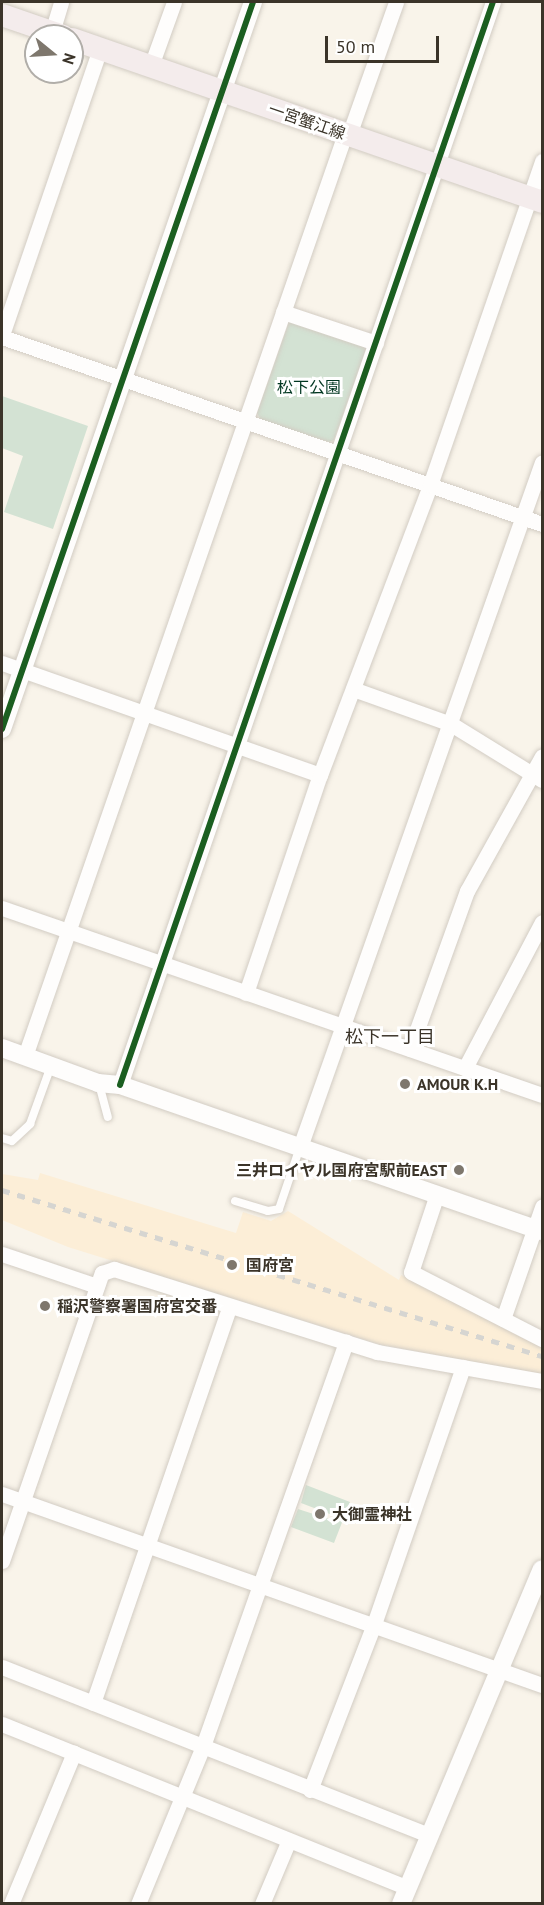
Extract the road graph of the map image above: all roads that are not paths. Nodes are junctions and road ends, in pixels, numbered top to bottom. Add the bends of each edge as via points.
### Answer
1 (6, 2) edge
2 (61, 2) edge
3 (174, 2) edge
4 (253, 2) edge
5 (396, 2) edge
6 (493, 2) edge
7 (2, 15) edge
8 (28, 24) edge
9 (62, 24) edge
10 (84, 44) edge
11 (100, 49) junction
12 (151, 66) junction
13 (221, 91) junction
14 (347, 134) junction
15 (543, 160) edge
16 (437, 166) junction
17 (536, 200) edge
18 (283, 312) junction
19 (2, 336) edge
20 (376, 343) junction
21 (122, 379) junction
22 (245, 422) junction
23 (338, 453) junction
24 (543, 462) edge
25 (430, 485) junction
26 (523, 517) junction
27 (543, 524) edge
28 (2, 663) edge
29 (22, 670) junction
30 (353, 689) junction
31 (144, 713) junction
32 (451, 724) junction
33 (2, 729) edge
34 (237, 746) junction
35 (543, 756) edge
36 (320, 775) junction
37 (537, 776) edge
38 (2, 908) edge
39 (543, 922) edge
40 (69, 932) junction
41 (161, 964) junction
42 (246, 993) junction
43 (343, 1026) junction
44 (2, 1048) edge
45 (410, 1049) junction
46 (25, 1056) junction
47 (51, 1066) junction
48 (465, 1068) junction
49 (98, 1083) junction
50 (120, 1085) junction
51 (543, 1095) edge
52 (108, 1117) dead end
53 (2, 1138) edge
54 (300, 1147) junction
55 (437, 1194) junction
56 (235, 1201) dead end
57 (543, 1207) edge
58 (539, 1230) edge
59 (2, 1254) edge
60 (97, 1286) junction
61 (230, 1305) junction
62 (503, 1319) junction
63 (543, 1339) edge
64 (346, 1342) junction
65 (463, 1367) junction
66 (543, 1381) edge
67 (2, 1494) edge
68 (22, 1501) junction
69 (147, 1546) junction
70 (2, 1561) edge
71 (543, 1569) edge
72 (260, 1586) junction
73 (373, 1627) junction
74 (2, 1667) edge
75 (498, 1672) junction
76 (543, 1685) edge
77 (93, 1703) junction
78 (2, 1724) edge
79 (203, 1746) junction
80 (74, 1753) junction
81 (310, 1790) junction
82 (182, 1797) junction
83 (430, 1836) junction
84 (289, 1840) junction
85 (405, 1896) edge
86 (11, 1904) edge
87 (138, 1904) edge
88 (262, 1904) edge

1 - 7 street
2 - 9 street
3 - 12 street
4 - 13 street
5 - 14 street
6 - 16 street
7 - 8 main road, 一宮蟹江線
10 - 11 main road, 一宮蟹江線
11 - 12 main road, 一宮蟹江線
11 - 19 street
12 - 13 main road, 一宮蟹江線
13 - 14 main road, 一宮蟹江線
13 - 21 street
14 - 16 main road, 一宮蟹江線
14 - 18 street
15 - 17 street
16 - 17 main road, 一宮蟹江線
16 - 20 street
17 - 25 street
18 - 20 street
18 - 22 street
19 - 21 street
20 - 23 street
21 - 22 street
21 - 29 street
22 - 23 street
22 - 31 street
23 - 25 street
23 - 34 street
24 - 26 street
25 - 26 street
25 - 30 street
26 - 27 street
26 - 32 street
28 - 29 street
29 - 31 street
29 - 33 street
30 - 32 street
30 - 36 street
31 - 34 street
31 - 40 street
32 - 37 street
32 - 43 street
34 - 36 street
34 - 41 street
35 - 37 street
36 - 42 street
37 - 45 street via 467,891
38 - 40 street
39 - 48 street
40 - 41 street
40 - 46 street
41 - 42 street
41 - 50 street
42 - 43 street
43 - 45 street
43 - 54 street
44 - 46 street
45 - 48 street
46 - 47 street
47 - 49 street
47 - 53 lane via 30,1124 12,1141
48 - 51 street
49 - 50 street
49 - 52 lane
50 - 54 street
54 - 55 street
54 - 56 lane via 279,1209 268,1212
55 - 58 street
55 - 62 street via 411,1272
57 - 58 street
58 - 62 street
59 - 60 street
60 - 61 street via 102,1273 114,1269
60 - 68 street
61 - 64 street
61 - 69 street
62 - 63 street
64 - 65 street via 377,1352
64 - 72 street
65 - 66 street
65 - 73 street
67 - 68 street
68 - 69 street
68 - 70 street
69 - 72 street
69 - 77 street
71 - 75 street
72 - 73 street
72 - 79 street
73 - 75 street
73 - 81 street
74 - 77 street
75 - 76 street
75 - 83 street
77 - 79 street
78 - 80 street
79 - 81 street
79 - 82 street
80 - 82 street
80 - 86 street
81 - 83 street
82 - 84 street
82 - 87 street
83 - 85 street
84 - 85 street
84 - 88 street

